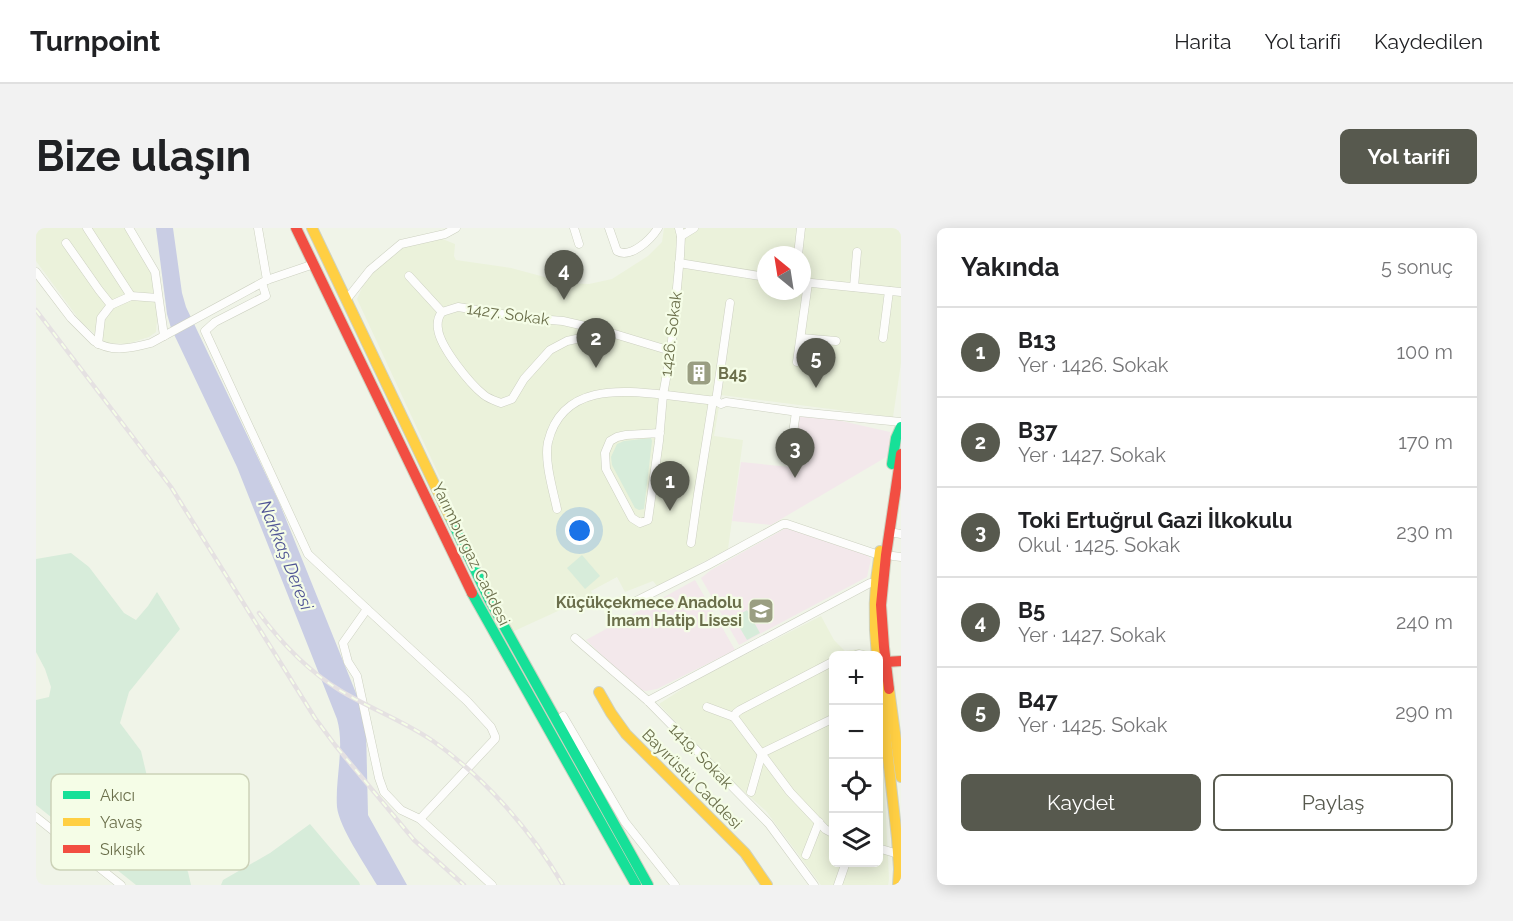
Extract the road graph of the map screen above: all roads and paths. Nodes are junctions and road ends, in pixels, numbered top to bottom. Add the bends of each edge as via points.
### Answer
1 (87, 228) edge
2 (129, 228) edge
3 (258, 228) edge
4 (297, 228) edge
5 (312, 228) edge
6 (456, 228) edge
7 (574, 228) edge
8 (609, 228) edge
9 (658, 228) edge
10 (694, 228) edge
11 (801, 228) edge
12 (443, 231) edge
13 (680, 232) edge
14 (66, 243) dead end
15 (579, 244) dead end
16 (799, 246) edge
17 (857, 252) dead end
18 (679, 263) junction
19 (314, 264) junction
20 (36, 272) edge
21 (409, 276) dead end
22 (757, 276) edge
23 (264, 281) junction
24 (811, 283) edge
25 (854, 287) junction
26 (890, 291) junction
27 (901, 292) edge
28 (131, 296) junction
29 (158, 298) junction
30 (347, 299) junction
31 (804, 300) edge
32 (730, 303) dead end
33 (111, 305) junction
34 (442, 312) junction
35 (608, 332) junction
36 (164, 336) junction
37 (801, 338) junction
38 (883, 338) dead end
39 (836, 341) dead end
40 (98, 344) junction
41 (670, 351) junction
42 (797, 362) dead end
43 (663, 395) junction
44 (715, 401) junction
45 (796, 412) junction
46 (901, 422) edge
47 (901, 427) edge
48 (660, 433) junction
49 (901, 454) edge
50 (789, 461) dead end
51 (557, 509) dead end
52 (895, 533) edge
53 (692, 543) dead end
54 (890, 556) edge
55 (875, 583) junction
56 (634, 602) dead end
57 (368, 609) junction
58 (575, 638) dead end
59 (876, 651) edge
60 (883, 654) edge
61 (901, 661) edge
62 (829, 665) edge
63 (883, 668) edge
64 (883, 680) edge
65 (599, 692) dead end
66 (883, 695) edge
67 (648, 700) junction
68 (706, 707) dead end
69 (563, 716) dead end
70 (734, 717) junction
71 (829, 720) edge
72 (887, 746) junction
73 (762, 753) junction
74 (901, 777) edge
75 (751, 792) dead end
76 (36, 817) edge
77 (420, 819) junction
78 (819, 822) junction
79 (901, 823) edge
80 (51, 829) edge
81 (829, 831) edge
82 (883, 849) edge
83 (898, 854) junction
84 (806, 855) dead end
85 (844, 867) edge
86 (102, 870) edge
87 (121, 885) edge
88 (492, 885) edge
89 (636, 885) edge
90 (648, 885) edge
91 (675, 885) edge
92 (767, 885) edge
93 (814, 885) edge
94 (838, 885) edge
95 (898, 885) edge

1 - 28 street
2 - 29 street via 155,272
3 - 23 street
4 - 19 main road, Yarımburgaz Caddesi
5 - 30 main road, Yarımburgaz Caddesi
6 - 12 street
7 - 15 street
8 - 9 street via 621,254 648,241
10 - 13 street, 1426. Sokak
11 - 16 street
12 - 30 street via 401,244 370,270
13 - 18 street, 1426. Sokak
14 - 33 street
17 - 25 street
18 - 22 street
18 - 41 street, 1426. Sokak
19 - 23 street
19 - 89 main road, Yarımburgaz Caddesi via 476,602
20 - 40 street via 70,318
21 - 34 street, 1427. Sokak
23 - 36 street
23 - 57 street via 266,297 205,331 308,554
24 - 25 street
25 - 26 street
26 - 27 street
26 - 38 street
28 - 29 street
28 - 33 street
29 - 36 street
30 - 90 main road, Yarımburgaz Caddesi via 489,599
31 - 37 street
32 - 44 street
33 - 40 street via 101,318
34 - 35 street, 1427. Sokak via 458,307 562,321
34 - 35 street, 1427. Sokak via 438,331 460,370 485,396 501,403 512,399 557,345
35 - 41 street, 1427. Sokak
36 - 40 street via 135,347 116,349
37 - 39 street
37 - 42 street
41 - 43 street, 1426. Sokak
43 - 44 street
43 - 48 street, 1426. Sokak
43 - 51 street via 609,391 572,404 558,418 548,443 548,468
44 - 45 street via 722,398 726,402
44 - 53 street
45 - 46 street
45 - 50 street
47 - 54 main road via 896,438
48 - 48 street, 1426. Sokak via 648,520 640,523 632,518 606,469 605,453 610,441 617,437
49 - 52 main road
52 - 54 main road
54 - 55 main road
54 - 56 street via 783,524
54 - 60 main road via 881,605
55 - 59 main road
55 - 67 street
57 - 77 street via 343,643 357,676 384,792 401,810
57 - 77 street via 467,701 495,736
58 - 67 street, 1419. Sokak
61 - 63 main road
62 - 70 street via 740,710
64 - 74 main road
65 - 92 main road, Bayırüstü Caddesi via 626,734 744,854
66 - 72 main road
67 - 93 street, 1419. Sokak via 769,824
68 - 70 street
69 - 91 street via 625,822
70 - 73 street
71 - 73 street
72 - 79 main road
72 - 83 main road
73 - 75 street
73 - 78 street via 790,792
76 - 80 street
77 - 88 street
78 - 81 street
78 - 84 street
82 - 83 street
83 - 95 main road
85 - 94 street
86 - 87 street

